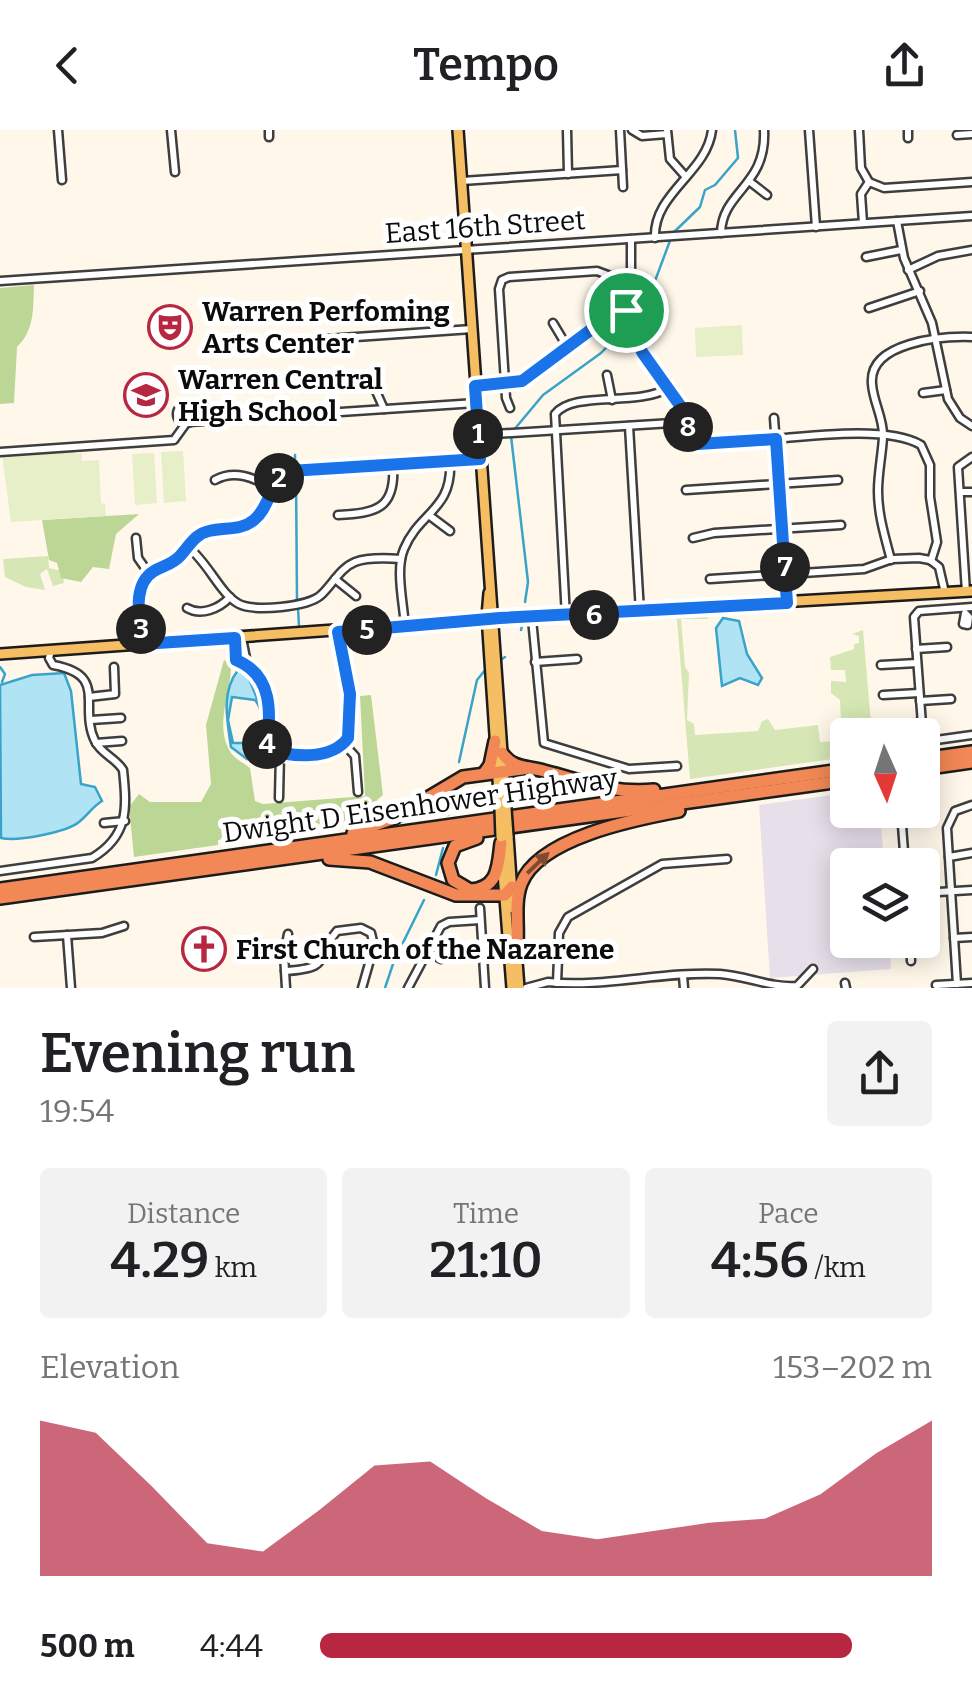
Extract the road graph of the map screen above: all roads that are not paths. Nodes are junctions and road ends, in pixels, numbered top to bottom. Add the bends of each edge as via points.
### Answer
1 (58, 130) edge
2 (172, 130) edge
3 (458, 130) edge
4 (567, 130) edge
5 (620, 130) edge
6 (632, 130) edge
7 (712, 130) edge
8 (764, 130) edge
9 (809, 130) edge
10 (859, 130) edge
11 (667, 132) edge
12 (972, 134) edge
13 (957, 135) dead end
14 (622, 170) junction
15 (175, 172) dead end
16 (568, 174) junction
17 (686, 177) junction
18 (62, 180) dead end
19 (462, 180) junction
20 (749, 181) junction
21 (869, 182) junction
22 (972, 182) edge
23 (624, 187) dead end
24 (767, 195) dead end
25 (972, 216) edge
26 (897, 221) junction
27 (863, 224) junction
28 (816, 227) junction
29 (722, 233) junction
30 (656, 238) junction
31 (632, 239) junction
32 (466, 250) junction
33 (901, 250) junction
34 (972, 250) edge
35 (866, 257) dead end
36 (908, 270) junction
37 (0, 281) edge
38 (629, 283) junction
39 (920, 291) junction
40 (616, 304) junction
41 (870, 308) dead end
42 (553, 322) dead end
43 (472, 329) junction
44 (972, 337) edge
45 (936, 339) junction
46 (298, 341) dead end
47 (568, 348) junction
48 (606, 375) dead end
49 (505, 385) junction
50 (302, 386) dead end
51 (475, 386) junction
52 (668, 388) junction
53 (946, 390) junction
54 (923, 392) dead end
55 (612, 400) junction
56 (476, 403) junction
57 (510, 408) dead end
58 (384, 409) junction
59 (195, 413) junction
60 (774, 418) dead end
61 (185, 421) junction
62 (205, 421) junction
63 (688, 422) junction
64 (970, 425) edge
65 (628, 426) junction
66 (554, 431) junction
67 (478, 435) junction
68 (884, 436) junction
69 (776, 439) junction
70 (0, 452) edge
71 (972, 457) edge
72 (480, 459) junction
73 (450, 461) junction
74 (393, 465) junction
75 (215, 480) dead end
76 (838, 480) dead end
77 (779, 484) junction
78 (273, 488) junction
79 (686, 490) dead end
80 (960, 492) junction
81 (972, 492) edge
82 (338, 515) dead end
83 (430, 516) junction
84 (842, 526) dead end
85 (962, 528) junction
86 (972, 528) edge
87 (782, 529) junction
88 (450, 531) dead end
89 (136, 538) dead end
90 (693, 538) dead end
91 (188, 546) junction
92 (401, 559) junction
93 (891, 560) junction
94 (932, 561) junction
95 (968, 564) edge
96 (785, 574) junction
97 (150, 575) junction
98 (335, 579) junction
99 (710, 579) dead end
100 (966, 592) edge
101 (945, 593) junction
102 (356, 596) dead end
103 (230, 597) junction
104 (787, 603) junction
105 (187, 608) dead end
106 (966, 609) edge
107 (640, 612) junction
108 (566, 616) junction
109 (532, 619) junction
110 (491, 622) junction
111 (405, 628) junction
112 (338, 632) junction
113 (238, 638) junction
114 (142, 644) junction
115 (947, 646) dead end
116 (916, 648) junction
117 (51, 652) junction
118 (0, 654) edge
119 (493, 654) junction
120 (578, 659) dead end
121 (535, 662) junction
122 (917, 663) junction
123 (881, 665) dead end
124 (114, 667) dead end
125 (883, 695) dead end
126 (89, 697) junction
127 (919, 697) junction
128 (951, 699) dead end
129 (121, 718) dead end
130 (921, 718) edge
131 (91, 720) junction
132 (972, 735) edge
133 (940, 738) edge
134 (122, 741) dead end
135 (495, 741) joint
136 (96, 743) junction
137 (344, 744) junction
138 (972, 752) edge
139 (280, 753) junction
140 (502, 753) junction
141 (940, 756) edge
142 (972, 762) edge
143 (677, 766) dead end
144 (940, 766) edge
145 (529, 768) junction
146 (495, 771) junction
147 (830, 771) edge
148 (824, 772) junction
149 (830, 783) edge
150 (830, 784) edge
151 (358, 792) dead end
152 (280, 798) dead end
153 (972, 805) edge
154 (703, 806) junction
155 (125, 821) junction
156 (104, 823) dead end
157 (503, 839) junction
158 (972, 852) edge
159 (948, 856) junction
160 (727, 859) dead end
161 (204, 860) junction
162 (0, 871) edge
163 (175, 874) junction
164 (0, 889) edge
165 (972, 890) edge
166 (508, 891) junction
167 (951, 891) junction
168 (940, 892) edge
169 (0, 898) edge
170 (481, 902) junction
171 (506, 911) junction
172 (480, 920) junction
173 (124, 926) dead end
174 (288, 934) dead end
175 (67, 935) junction
176 (34, 937) dead end
177 (972, 937) edge
178 (954, 938) junction
179 (426, 951) junction
180 (516, 954) junction
181 (911, 958) edge
182 (442, 959) dead end
183 (911, 961) dead end
184 (813, 969) dead end
185 (285, 971) junction
186 (683, 976) junction
187 (972, 982) edge
188 (957, 984) junction
189 (551, 985) edge
190 (936, 985) dead end
191 (775, 987) edge
192 (71, 988) edge
193 (286, 988) edge
194 (362, 988) edge
195 (408, 988) edge
196 (484, 988) edge
197 (519, 988) edge
198 (684, 988) edge

1 - 18 street
2 - 15 street
3 - 19 main road
4 - 16 street
5 - 14 street
6 - 11 street via 642,136
7 - 17 street via 707,151
8 - 20 street via 763,160
9 - 28 street
10 - 21 street via 861,168
11 - 17 street via 671,161
12 - 13 street
14 - 16 street
14 - 23 street
16 - 19 street
17 - 30 street via 658,213
19 - 32 main road
20 - 24 street
20 - 29 street via 725,212
21 - 22 street via 884,188
21 - 27 street via 861,196
25 - 26 street, East 16th Street
26 - 27 street, East 16th Street
26 - 33 street
27 - 28 street, East 16th Street
28 - 29 street, East 16th Street
29 - 30 street, East 16th Street
30 - 31 street, East 16th Street
31 - 32 street, East 16th Street
31 - 38 street
32 - 37 street, East 16th Street
32 - 43 main road
33 - 35 street
33 - 36 street
34 - 36 street
36 - 39 street
38 - 40 street
38 - 49 street via 594,271 501,281
39 - 41 street
39 - 45 street
40 - 47 street
40 - 52 street via 630,314 642,352
42 - 47 street
43 - 46 street
43 - 51 main road
44 - 45 street
45 - 53 street
45 - 68 street via 881,358 874,367
47 - 49 street via 522,381
48 - 55 street
49 - 51 street
49 - 57 street
50 - 58 street via 364,383 376,389
51 - 56 main road
52 - 55 street
52 - 63 street
53 - 54 street
53 - 64 street via 956,414
55 - 66 street via 565,405 555,414
56 - 58 street
56 - 67 main road
58 - 62 street
59 - 61 street
59 - 61 street via 184,405 179,410
59 - 62 street
60 - 69 street
61 - 62 street
61 - 70 street via 171,440
63 - 65 street
63 - 69 street via 696,444
65 - 66 street
65 - 107 street
66 - 67 street
66 - 108 street
67 - 72 main road
68 - 69 street
68 - 93 street via 878,505
68 - 94 street via 915,441 928,455 937,542
69 - 77 street
71 - 80 street via 958,466
72 - 73 street
72 - 110 main road
73 - 74 street
73 - 83 street via 448,490
74 - 78 street via 290,471
74 - 82 street via 392,489 382,505
75 - 78 street via 241,475
76 - 77 street
77 - 79 street
77 - 87 street
78 - 91 street via 252,522 205,532
80 - 81 street
80 - 85 street
83 - 88 street
83 - 92 street
84 - 87 street
85 - 86 street
85 - 95 street
87 - 90 street
87 - 96 street
89 - 97 street via 138,558
91 - 97 street
91 - 103 street
92 - 98 street via 360,560
92 - 111 street
93 - 94 street
93 - 96 street
94 - 101 street via 943,574
95 - 100 street
96 - 99 street
96 - 104 street
97 - 114 street via 139,596
98 - 102 street
98 - 103 street via 302,604 250,607
100 - 101 main road
100 - 106 street
101 - 104 main road
103 - 105 street via 214,609
104 - 107 main road
106 - 116 street via 916,612
107 - 108 main road
108 - 109 main road
109 - 110 main road
109 - 121 street
110 - 111 main road
110 - 119 main road
111 - 112 main road
112 - 113 main road
112 - 137 street via 350,702
113 - 114 main road
113 - 139 street via 266,695 267,748
114 - 117 main road
115 - 116 street
116 - 122 street
117 - 118 main road
117 - 126 street via 56,666 80,674
119 - 135 main road
119 - 140 main road
120 - 121 street
121 - 143 street via 544,742 629,769
122 - 123 street
122 - 127 street
124 - 126 street via 115,694
125 - 127 street
126 - 131 street
127 - 128 street
127 - 130 street
129 - 131 street
131 - 136 street
132 - 133 street
134 - 136 street
135 - 146 highway
136 - 155 street via 123,770
137 - 139 street via 326,753
137 - 151 street via 355,756
138 - 141 highway
139 - 152 street
140 - 145 highway
140 - 146 main road
142 - 144 highway
145 - 146 highway
145 - 148 highway via 632,792
146 - 157 main road, bridge
146 - 161 highway via 454,781 364,830
147 - 148 highway, Dwight D Eisenhower Highway
148 - 161 highway, Dwight D Eisenhower Highway
149 - 163 highway, Dwight D Eisenhower Highway
150 - 154 highway
153 - 159 street via 947,824
154 - 157 highway via 465,840 448,857 451,877 470,890 489,884 498,872
180 -> 154 highway via 519,890 540,858 618,825
155 - 156 street
155 - 162 street via 89,859
157 - 166 main road
158 - 159 street
159 - 167 street
160 - 189 street via 662,864 572,914 559,932
161 - 164 highway, Dwight D Eisenhower Highway
163 - 169 highway, Dwight D Eisenhower Highway
163 - 170 highway via 348,858
165 - 167 street
166 - 170 highway
166 - 171 main road
166 - 180 main road
167 - 168 street
167 - 178 street
170 - 171 highway via 499,900
170 - 172 street
171 - 197 main road
172 - 179 street via 444,924
172 - 196 street
173 - 175 street
174 - 185 street
175 - 176 street
175 - 192 street
177 - 178 street
178 - 188 street
179 - 182 street
179 - 195 street
180 - 197 main road
181 - 183 street
184 - 191 street via 798,986
185 - 193 street
185 - 194 street via 317,966 339,930 362,928 375,935
186 - 189 street
186 - 191 street via 718,974
186 - 198 street
187 - 188 street
188 - 190 street
189 - 197 street

